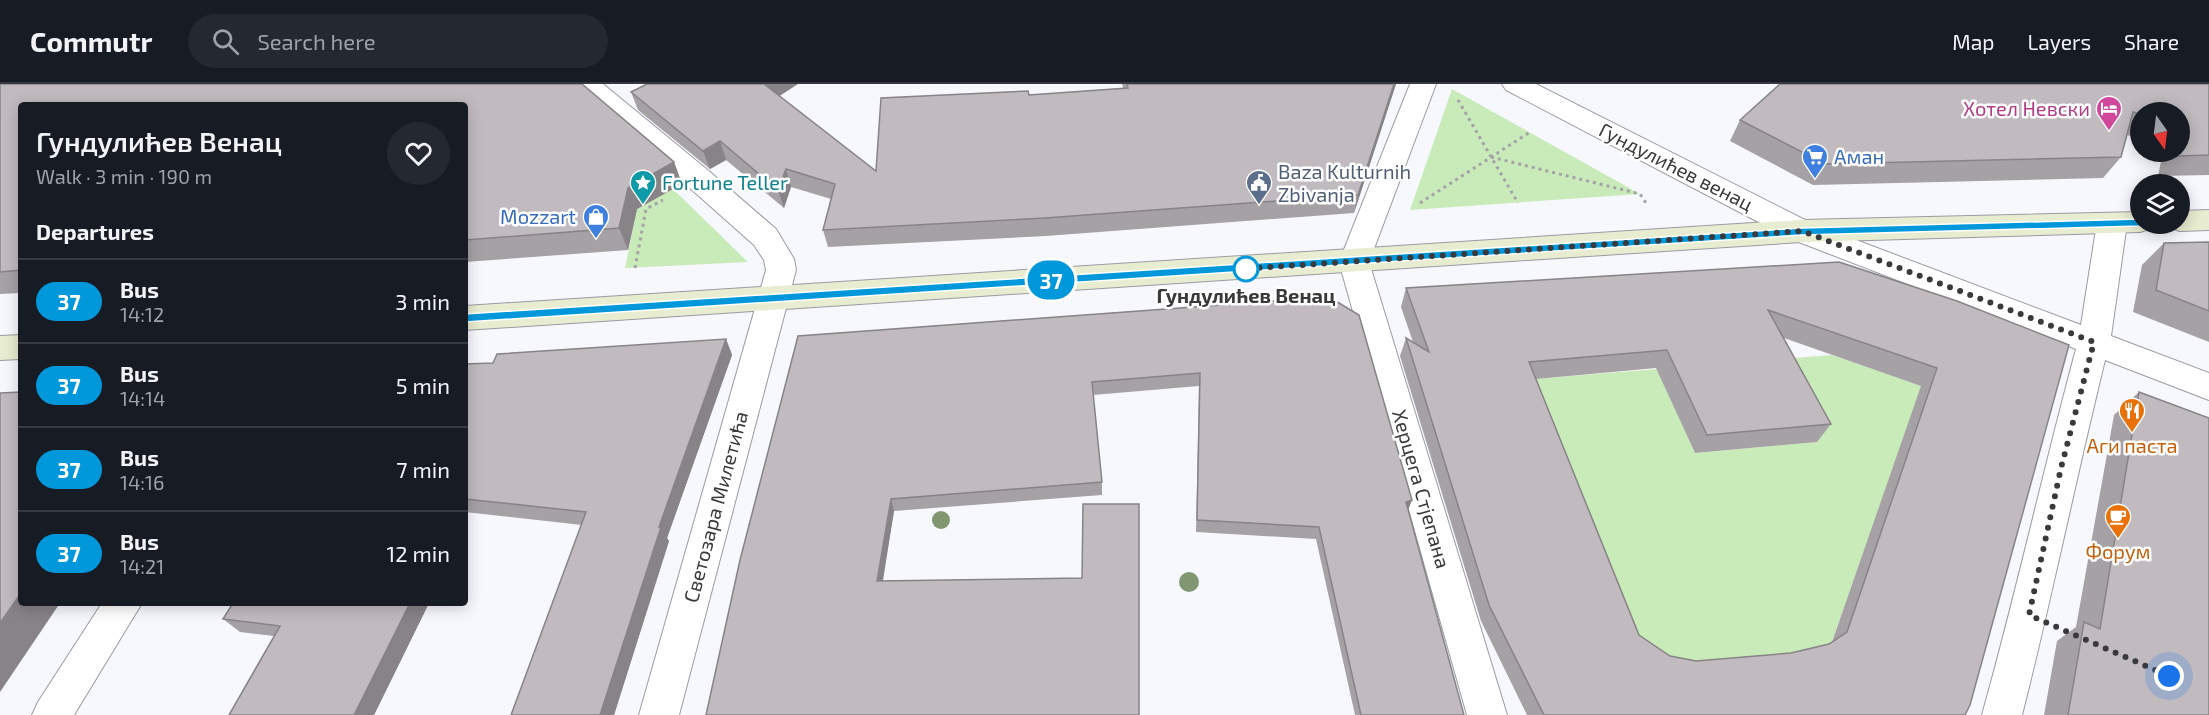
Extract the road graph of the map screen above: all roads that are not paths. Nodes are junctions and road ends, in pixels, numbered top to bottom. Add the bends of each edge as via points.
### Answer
1 (586, 84) edge
2 (1423, 84) edge
3 (1515, 84) edge
4 (2209, 220) edge
5 (2190, 221) edge
6 (2126, 223) edge
7 (1802, 231) junction
8 (1354, 262) junction
9 (773, 298) junction
10 (468, 318) edge
11 (2094, 342) junction
12 (18, 347) edge
13 (0, 348) edge
14 (2209, 387) edge
15 (121, 606) edge
16 (52, 715) edge
17 (658, 715) edge
18 (1487, 715) edge
19 (2002, 715) edge

1 - 9 street, Светозара Милетића via 765,237 781,270
2 - 8 street
3 - 7 street, Гундулићев венац
4 - 5 street
6 - 7 street
6 - 11 street
7 - 8 street
7 - 11 street, Гундулићев венац
8 - 9 street
8 - 18 street, Херцега Стјепана
9 - 10 street
9 - 17 street, Светозара Милетића
11 - 14 street, Гундулићев венац
11 - 19 street
12 - 13 street
15 - 16 street

